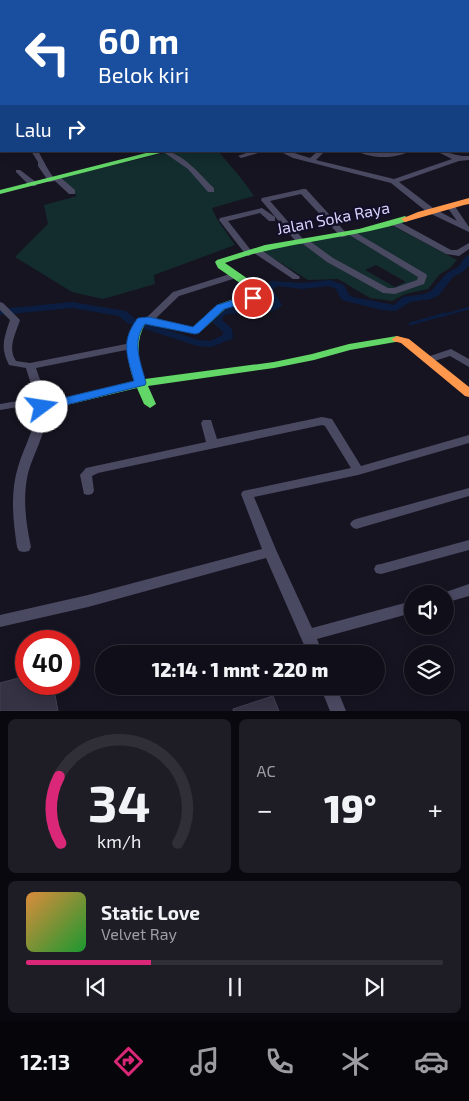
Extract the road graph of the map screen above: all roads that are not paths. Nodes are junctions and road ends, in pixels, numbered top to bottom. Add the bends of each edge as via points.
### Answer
1 (35, 152) edge
2 (166, 152) edge
3 (258, 152) edge
4 (284, 152) edge
5 (321, 152) edge
6 (364, 152) edge
7 (403, 152) edge
8 (441, 152) edge
9 (148, 153) edge
10 (241, 156) dead end
11 (469, 158) edge
12 (458, 159) junction
13 (312, 160) junction
14 (18, 171) dead end
15 (54, 179) junction
16 (394, 181) junction
17 (33, 184) junction
18 (211, 190) dead end
19 (0, 192) edge
20 (72, 192) dead end
21 (469, 201) edge
22 (451, 207) junction
23 (430, 210) junction
24 (395, 223) junction
25 (468, 230) edge
26 (348, 235) junction
27 (300, 241) junction
28 (469, 245) edge
29 (253, 252) junction
30 (233, 276) junction
31 (296, 277) dead end
32 (5, 309) edge
33 (142, 323) junction
34 (131, 346) junction
35 (4, 347) edge
36 (428, 360) junction
37 (469, 364) edge
38 (30, 366) junction
39 (140, 383) junction
40 (469, 394) edge
41 (42, 403) junction
42 (150, 404) dead end
43 (0, 407) edge
44 (207, 424) dead end
45 (469, 439) edge
46 (213, 444) junction
47 (358, 471) junction
48 (88, 491) dead end
49 (469, 492) edge
50 (356, 524) dead end
51 (469, 545) edge
52 (24, 547) dead end
53 (270, 552) junction
54 (381, 569) dead end
55 (469, 590) edge
56 (454, 595) edge
57 (404, 609) edge
58 (0, 621) edge
59 (309, 635) junction
60 (313, 645) edge
61 (332, 695) edge
62 (338, 711) edge

1 - 15 street via 41,166
2 - 18 street via 190,168
3 - 10 street
4 - 13 street, Jalan Soka Raya
5 - 13 street
6 - 7 street via 389,156
8 - 12 street
9 - 15 main road
11 - 12 street
12 - 16 street
13 - 16 street, Jalan Soka Raya
14 - 17 street
15 - 17 main road
15 - 20 street
16 - 23 street, Jalan Soka Raya
17 - 19 main road
21 - 22 main road
22 - 23 main road
22 - 25 street
23 - 24 main road, Jalan Soka Raya
23 - 25 street
24 - 26 main road, Jalan Soka Raya
24 - 28 street via 449,252 459,253
26 - 27 main road, Jalan Soka Raya
26 - 27 street via 303,191 265,200
26 - 27 street via 423,276 421,282 386,291
27 - 29 main road, Jalan Soka Raya
27 - 29 street via 263,210 224,219
29 - 30 main road, Jalan Soka Raya via 220,262
29 - 31 street
30 - 33 street via 176,294
30 - 33 main road via 257,290 258,294 218,308 198,330
32 - 35 street via 15,323
33 - 34 main road
34 - 38 street
34 - 39 main road
35 - 38 street via 12,363
36 - 37 street via 451,352
36 - 39 main road via 398,339 274,365
36 - 40 main road
38 - 41 street
39 - 41 main road
39 - 42 main road
41 - 43 street
41 - 52 street via 38,436 24,466 19,494
44 - 46 street
45 - 47 street
46 - 47 street via 328,422
46 - 48 street via 90,471 86,475
47 - 53 street via 247,494
49 - 50 street
51 - 54 street
53 - 58 street
53 - 59 street
55 - 56 street
57 - 59 street
59 - 60 street
61 - 62 street

